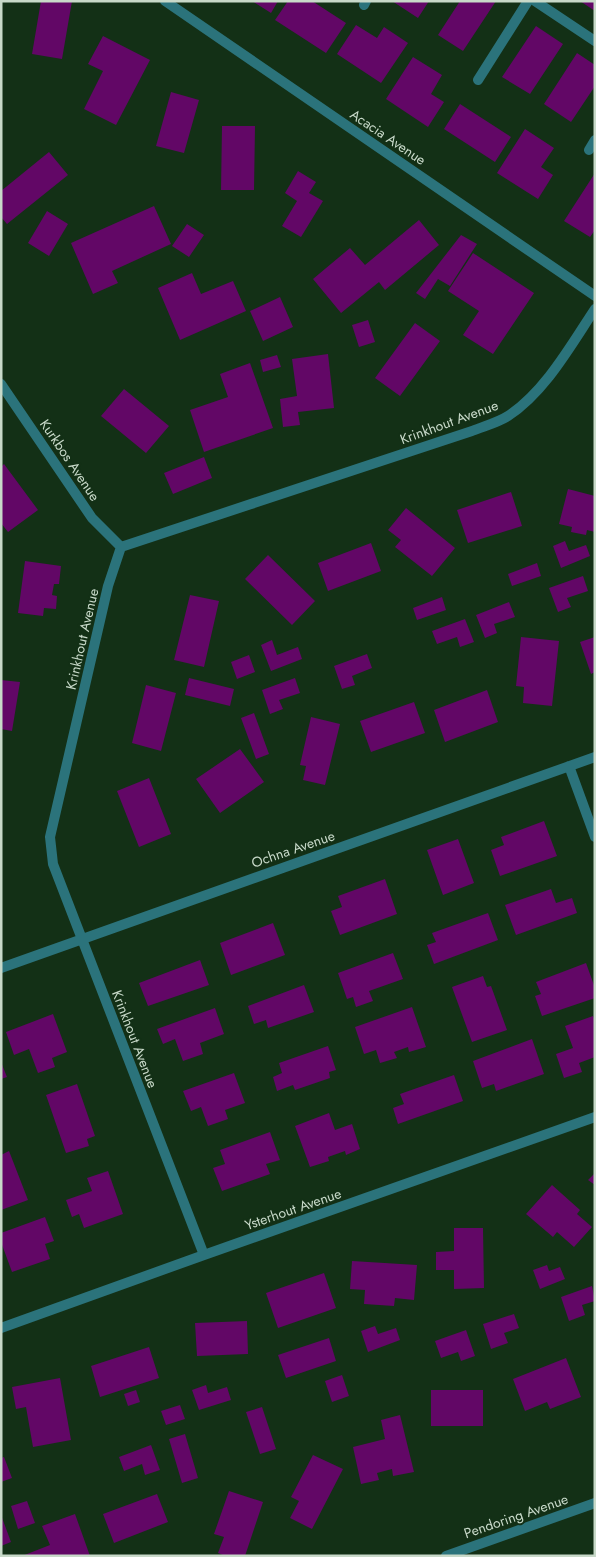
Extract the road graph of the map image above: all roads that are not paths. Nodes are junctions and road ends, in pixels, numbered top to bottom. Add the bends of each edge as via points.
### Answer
1 (165, 1) edge
2 (528, 1) edge
3 (534, 1) edge
4 (595, 41) edge
5 (478, 80) dead end
6 (595, 140) edge
7 (589, 150) dead end
8 (595, 296) edge
9 (595, 309) edge
10 (1, 384) edge
11 (121, 547) junction
12 (595, 757) edge
13 (569, 766) junction
14 (595, 837) edge
15 (82, 939) junction
16 (1, 968) edge
17 (595, 1118) edge
18 (204, 1254) junction
19 (1, 1328) edge
20 (595, 1503) edge
21 (446, 1556) edge

1 - 8 street, Acacia Avenue
2 - 5 street
3 - 4 street
6 - 7 street
9 - 11 street, Krinkhout Avenue via 533,395 507,416 472,431
10 - 11 street, Kurkbos Avenue via 92,518
11 - 15 street, Krinkhout Avenue via 108,586 50,837 53,864
12 - 13 street, Ochna Avenue
13 - 14 street
13 - 15 street, Ochna Avenue
15 - 16 street, Ochna Avenue
15 - 18 street, Krinkhout Avenue
17 - 18 street, Ysterhout Avenue
18 - 19 street, Ysterhout Avenue
20 - 21 street, Pendoring Avenue

